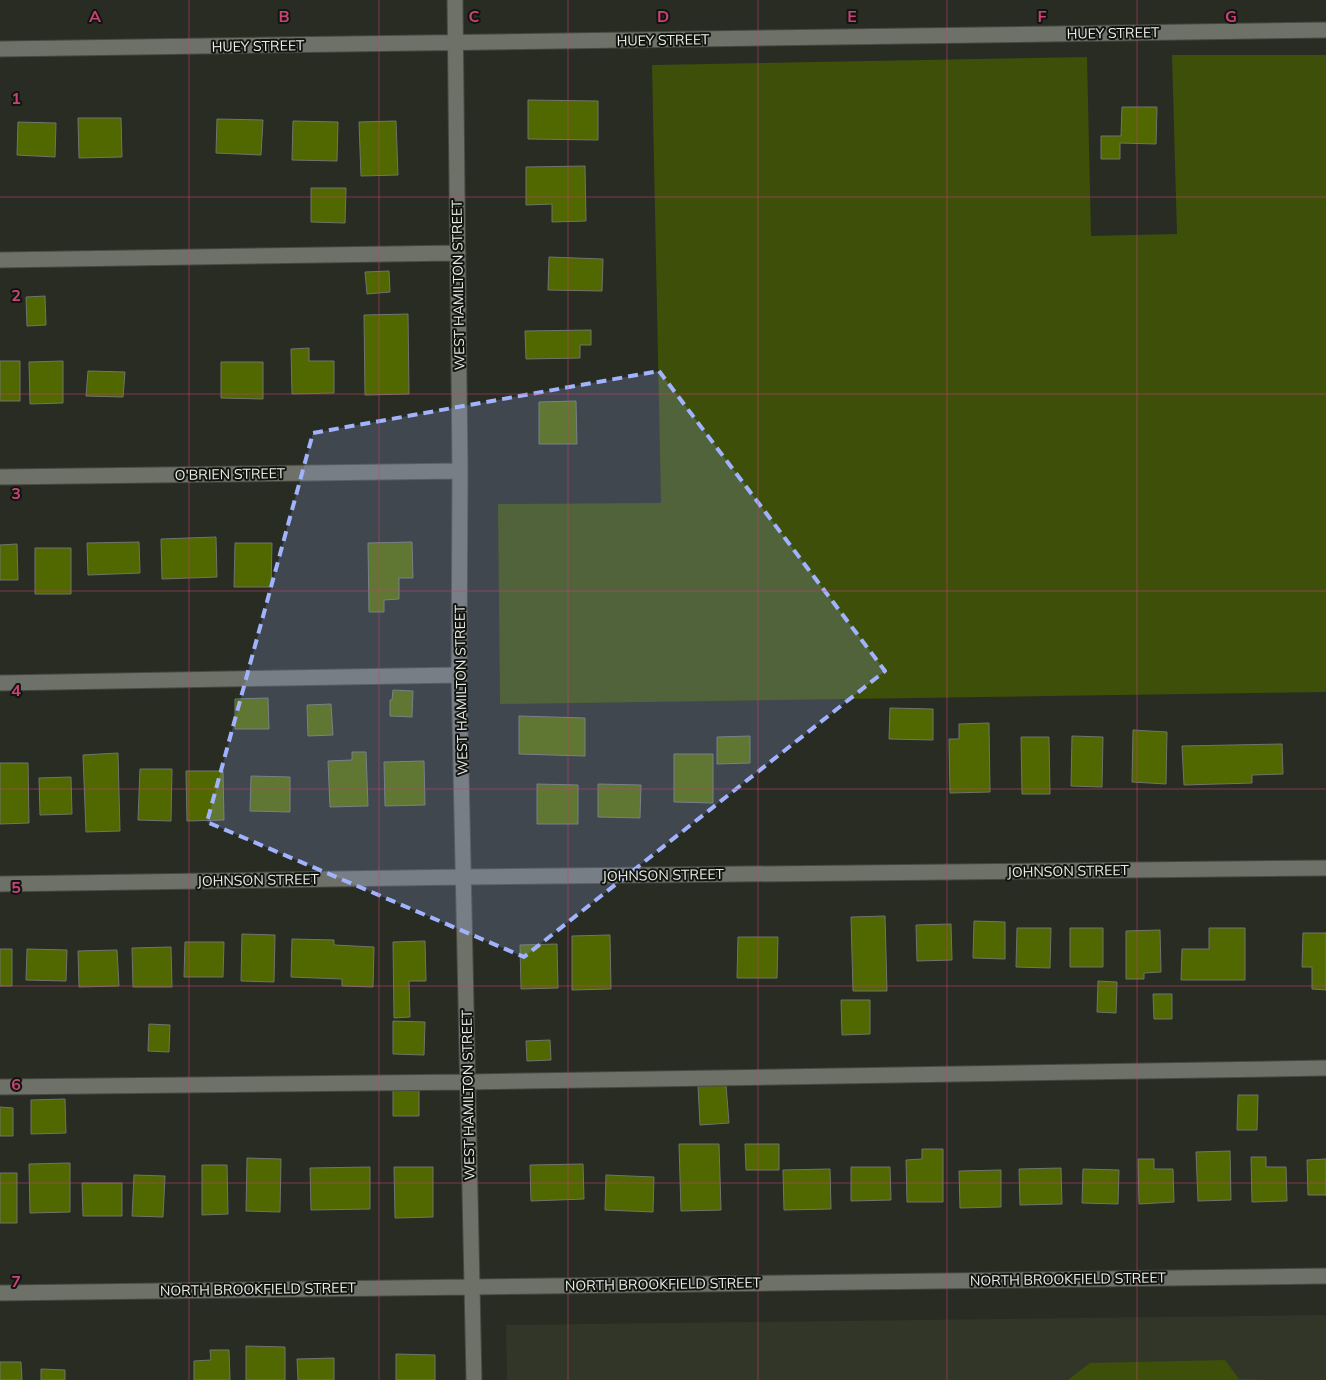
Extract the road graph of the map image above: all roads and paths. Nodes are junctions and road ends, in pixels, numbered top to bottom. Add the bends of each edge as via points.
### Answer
1 (455, 0) edge
2 (1326, 30) edge
3 (456, 43) junction
4 (0, 50) edge
5 (458, 252) junction
6 (0, 260) edge
7 (460, 471) junction
8 (0, 477) edge
9 (460, 675) junction
10 (0, 682) edge
11 (1326, 868) edge
12 (463, 877) junction
13 (0, 884) edge
14 (1326, 1068) edge
15 (467, 1082) junction
16 (0, 1087) edge
17 (1326, 1276) edge
18 (472, 1286) junction
19 (0, 1293) edge
20 (474, 1380) edge

1 - 3 street, WEST HAMILTON STREET
2 - 3 street, HUEY STREET
3 - 4 street, HUEY STREET
3 - 5 street, WEST HAMILTON STREET
5 - 6 street
5 - 7 street, WEST HAMILTON STREET
7 - 8 street, O'BRIEN STREET
7 - 9 street, WEST HAMILTON STREET
9 - 10 street
9 - 12 street, WEST HAMILTON STREET
11 - 12 street, JOHNSON STREET
12 - 13 street, JOHNSON STREET
12 - 15 street, WEST HAMILTON STREET
14 - 15 street
15 - 16 street
15 - 18 street, WEST HAMILTON STREET
17 - 18 street, NORTH BROOKFIELD STREET
18 - 19 street, NORTH BROOKFIELD STREET
18 - 20 street, WEST HAMILTON STREET

